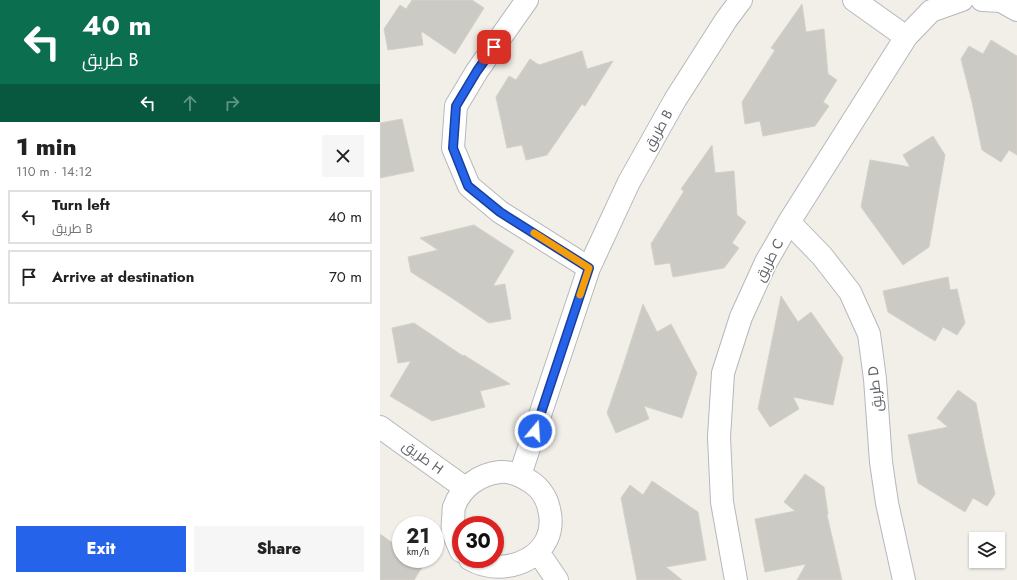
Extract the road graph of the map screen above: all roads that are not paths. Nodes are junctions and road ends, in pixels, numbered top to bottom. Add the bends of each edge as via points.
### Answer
1 (527, 0) edge
2 (741, 0) edge
3 (854, 0) edge
4 (962, 0) edge
5 (982, 0) edge
6 (1017, 10) edge
7 (906, 37) junction
8 (789, 222) junction
9 (589, 268) junction
10 (380, 427) edge
11 (520, 475) junction
12 (465, 488) junction
13 (454, 516) edge
14 (540, 555) junction
15 (483, 568) edge
16 (557, 580) edge
17 (736, 580) edge
18 (904, 580) edge

1 - 9 street via 477,71 456,106 453,148 468,186 500,212
2 - 9 street, طريق B via 675,100 629,182
3 - 7 street
4 - 7 street, طريق C via 931,12
5 - 6 street via 1001,1
7 - 8 street, طريق C
8 - 17 street, طريق C via 766,262 741,317 724,373 719,437 722,502
8 - 18 street, طريق D via 822,256 850,292 869,334 881,462
9 - 11 street, طريق B
10 - 12 street, طريق H
11 - 12 street via 501,472 481,477
11 - 14 street via 536,485 544,496 552,519 549,538
12 - 13 street via 454,507
14 - 15 street via 526,566 510,571
14 - 16 street

